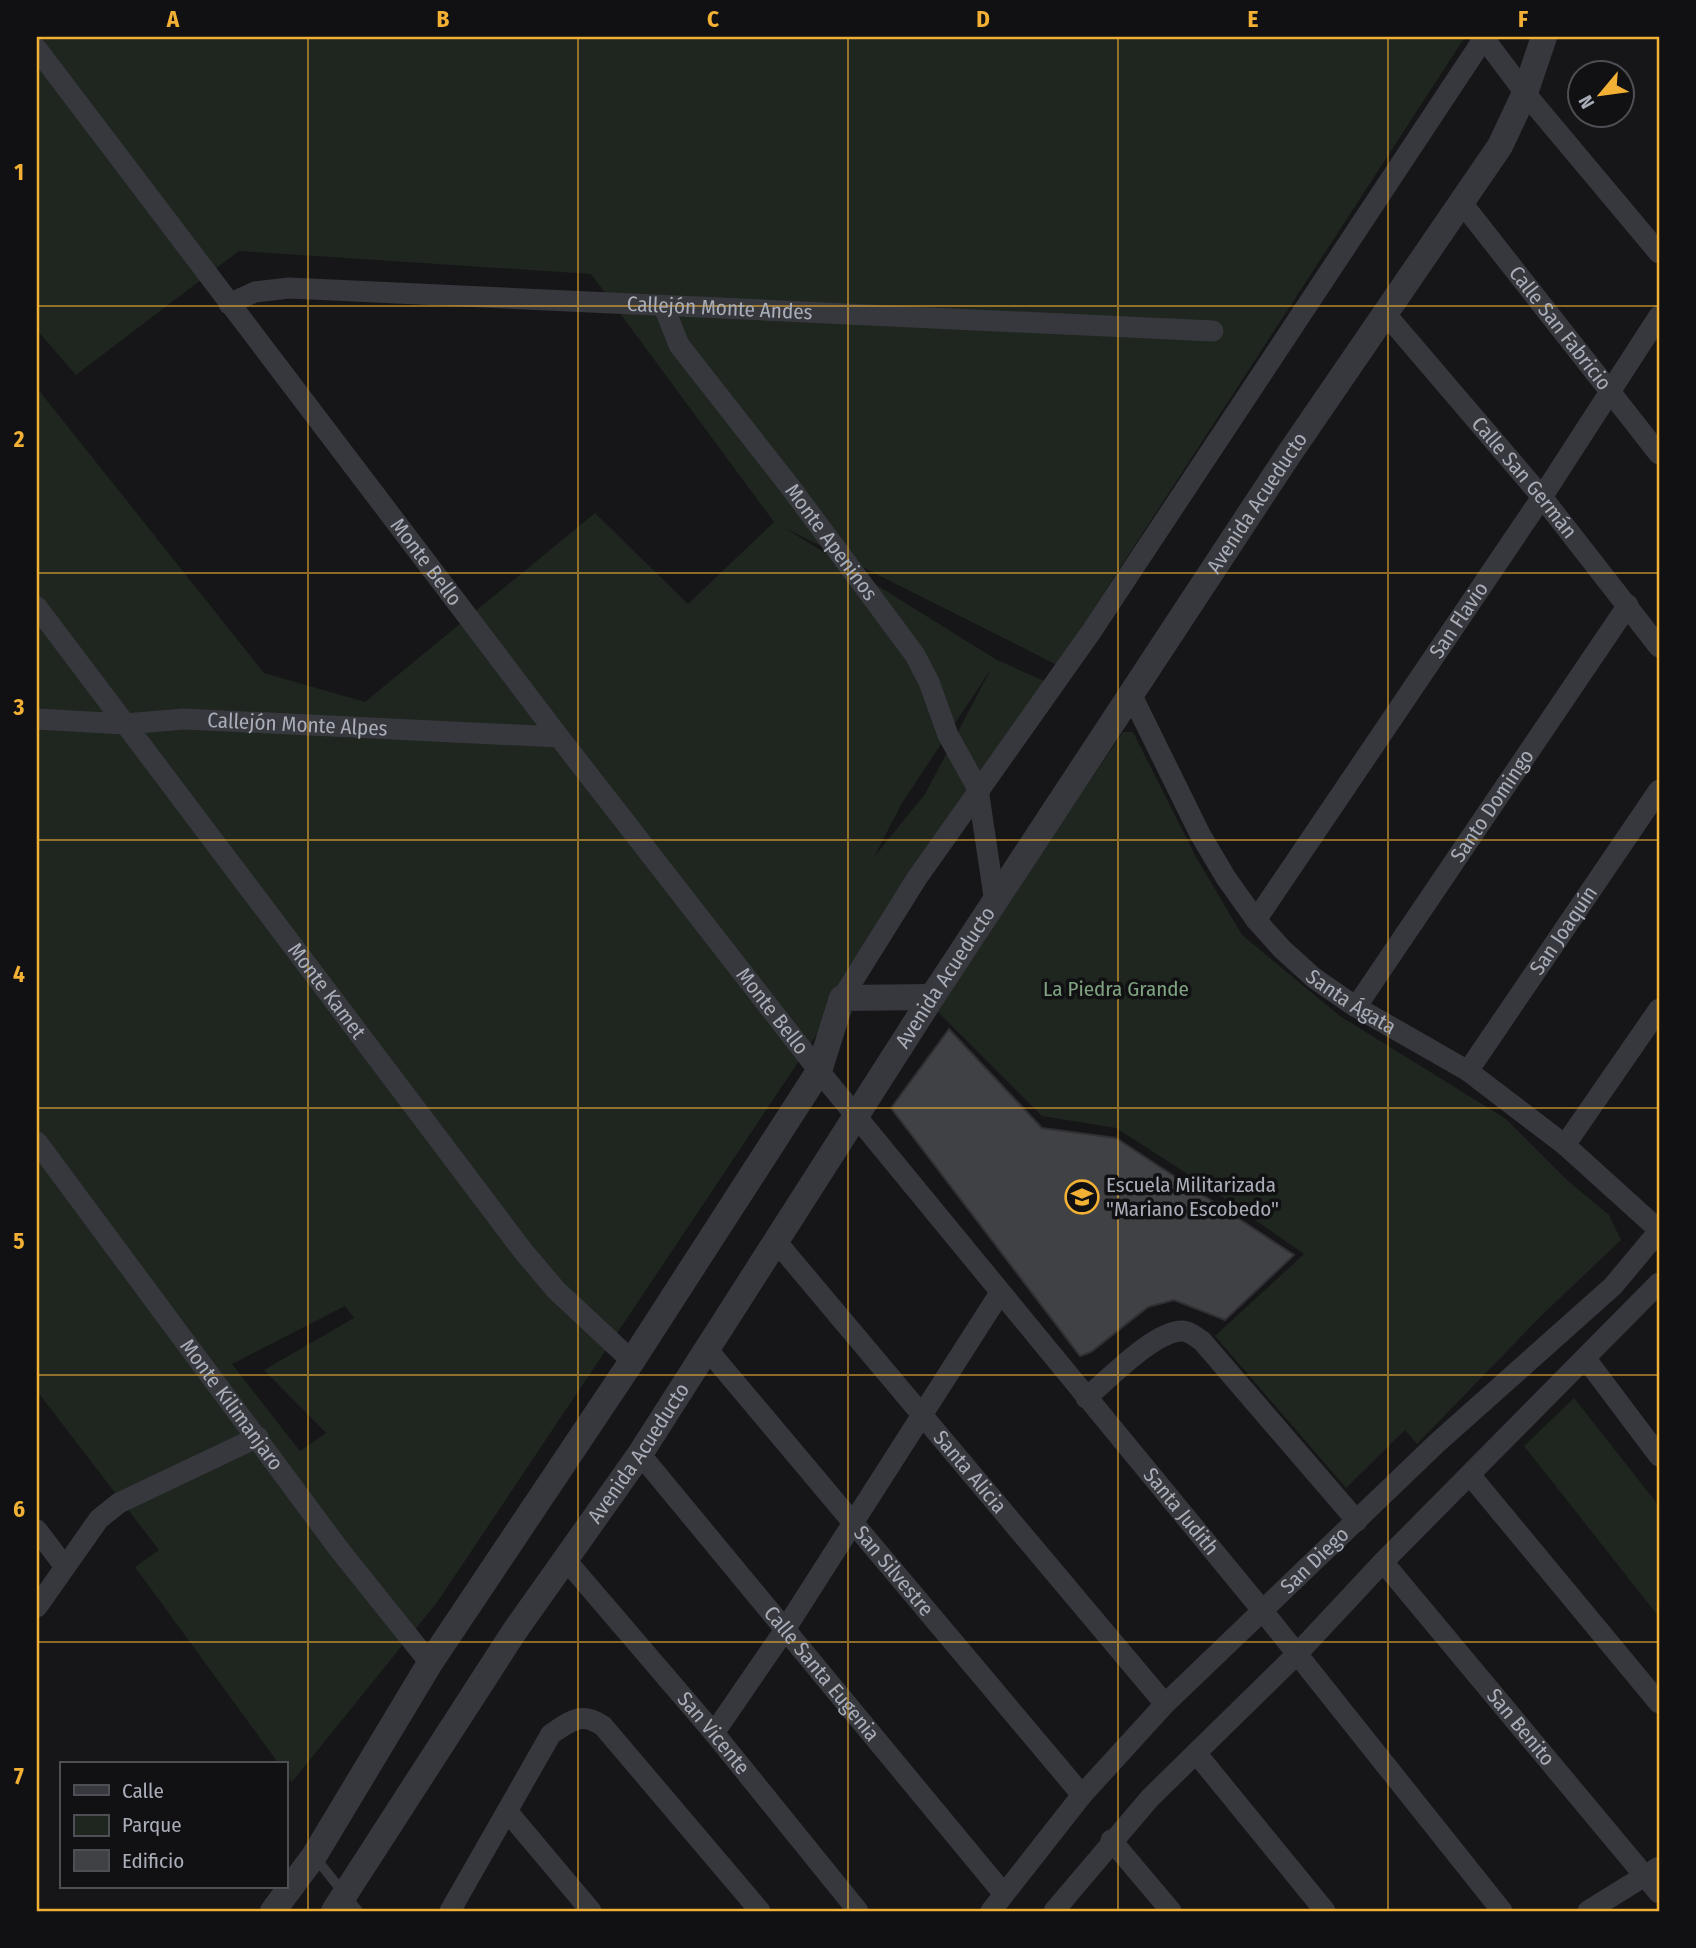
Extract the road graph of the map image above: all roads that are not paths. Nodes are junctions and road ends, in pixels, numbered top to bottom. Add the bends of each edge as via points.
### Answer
1 (1484, 37) edge
2 (1544, 37) edge
3 (37, 49) edge
4 (1525, 93) junction
5 (1462, 203) junction
6 (1659, 253) edge
7 (229, 304) junction
8 (664, 307) junction
9 (1384, 312) junction
10 (1659, 316) edge
11 (1213, 331) dead end
12 (1611, 391) junction
13 (1659, 454) edge
14 (1542, 497) junction
15 (1628, 605) junction
16 (37, 607) edge
17 (1659, 648) edge
18 (1131, 694) junction
19 (37, 719) edge
20 (125, 724) junction
21 (559, 737) junction
22 (978, 789) junction
23 (1659, 790) edge
24 (995, 903) junction
25 (1256, 920) junction
26 (932, 997) junction
27 (842, 998) junction
28 (1356, 1007) junction
29 (1659, 1009) edge
30 (819, 1071) junction
31 (1468, 1071) junction
32 (855, 1116) junction
33 (37, 1142) edge
34 (1565, 1145) junction
35 (1659, 1231) edge
36 (775, 1240) junction
37 (1659, 1283) edge
38 (1000, 1293) junction
39 (707, 1349) junction
40 (1586, 1359) junction
41 (632, 1361) junction
42 (1086, 1398) junction
43 (922, 1416) junction
44 (258, 1437) junction
45 (640, 1454) junction
46 (1659, 1456) edge
47 (1470, 1475) junction
48 (1357, 1521) junction
49 (852, 1525) junction
50 (37, 1530) edge
51 (565, 1559) junction
52 (1383, 1562) junction
53 (65, 1567) junction
54 (37, 1607) edge
55 (1262, 1610) junction
56 (784, 1630) junction
57 (1296, 1655) junction
58 (430, 1663) junction
59 (1659, 1703) edge
60 (1165, 1704) junction
61 (714, 1733) junction
62 (1196, 1753) junction
63 (1082, 1795) junction
64 (507, 1811) junction
65 (1111, 1840) junction
66 (314, 1856) junction
67 (1652, 1871) edge
68 (1003, 1893) junction
69 (1659, 1893) edge
70 (346, 1906) edge
71 (273, 1911) edge
72 (450, 1911) edge
73 (592, 1911) edge
74 (760, 1911) edge
75 (858, 1911) edge
76 (990, 1911) edge
77 (1054, 1911) edge
78 (1171, 1911) edge
79 (1325, 1911) edge
80 (1503, 1911) edge
81 (1588, 1911) edge

1 - 4 street
1 - 22 street via 1091,632
2 - 4 street, Avenida Acueducto
3 - 7 street, Monte Bello
4 - 5 street, Avenida Acueducto via 1500,146
4 - 6 street
5 - 9 street, Avenida Acueducto
5 - 12 street, Calle San Fabricio
7 - 8 street, Callejón Monte Andes via 255,292 289,288
7 - 21 street, Monte Bello
8 - 11 street, Callejón Monte Andes
8 - 22 street, Monte Apeninos via 679,345 915,655 948,735
9 - 14 street, Calle San Germán
9 - 18 street, Avenida Acueducto
10 - 12 street, San Flavio
12 - 13 street, Calle San Fabricio
12 - 14 street, San Flavio
14 - 15 street, Calle San Germán
14 - 25 street, San Flavio
15 - 17 street, Calle San Germán
15 - 28 street, Santo Domingo
16 - 20 street, Monte Kamet
18 - 24 street, Avenida Acueducto
18 - 25 street, Santa Ágata via 1200,834
19 - 20 street, Callejón Monte Alpes
20 - 21 street, Callejón Monte Alpes via 184,719
20 - 41 street, Monte Kamet via 523,1251 556,1290
21 - 30 street, Monte Bello
22 - 24 street
22 - 27 street
23 - 31 street, San Joaquín
24 - 26 street, Avenida Acueducto
25 - 28 street, Santa Ágata via 1314,978
26 - 27 street
26 - 32 street, Avenida Acueducto
27 - 30 street
28 - 31 street, Santa Ágata
29 - 34 street
30 - 32 street, Monte Bello
30 - 41 street
31 - 34 street, Santa Ágata
32 - 36 street, Avenida Acueducto
32 - 38 street, Santa Judith
33 - 44 street, Monte Kilimanjaro
34 - 35 street, Santa Ágata
35 - 48 street, San Diego via 1613,1286
36 - 39 street, Avenida Acueducto
36 - 43 street, Santa Alicia
37 - 40 street
38 - 42 street, Santa Judith
38 - 43 street
39 - 45 street, Avenida Acueducto
39 - 49 street, San Silvestre
40 - 46 street
40 - 47 street
41 - 58 street
42 - 48 street via 1165,1336 1183,1331 1193,1335
42 - 55 street, Santa Judith
43 - 49 street
43 - 60 street, Santa Alicia
44 - 53 street via 119,1503 99,1519
44 - 58 street, Monte Kilimanjaro via 338,1548
45 - 51 street, Avenida Acueducto
45 - 56 street, Calle Santa Eugenia
47 - 52 street
47 - 59 street
48 - 55 street, San Diego
49 - 56 street
49 - 63 street, San Silvestre
50 - 53 street
51 - 61 street, San Vicente
51 - 70 street, Avenida Acueducto
52 - 57 street
52 - 67 street, San Benito
53 - 54 street
55 - 57 street, Santa Judith
55 - 60 street, San Diego
56 - 61 street
56 - 68 street, Calle Santa Eugenia
57 - 62 street
57 - 80 street, Santa Judith
58 - 66 street
60 - 63 street, San Diego
61 - 75 street, San Vicente
62 - 65 street
62 - 79 street
63 - 68 street, San Diego
64 - 72 street
64 - 73 street
64 - 74 street via 551,1734 576,1717 591,1718 603,1726
65 - 77 street
65 - 78 street
66 - 70 lane
66 - 71 street
67 - 69 street, San Benito
67 - 81 street
68 - 76 street, San Diego

